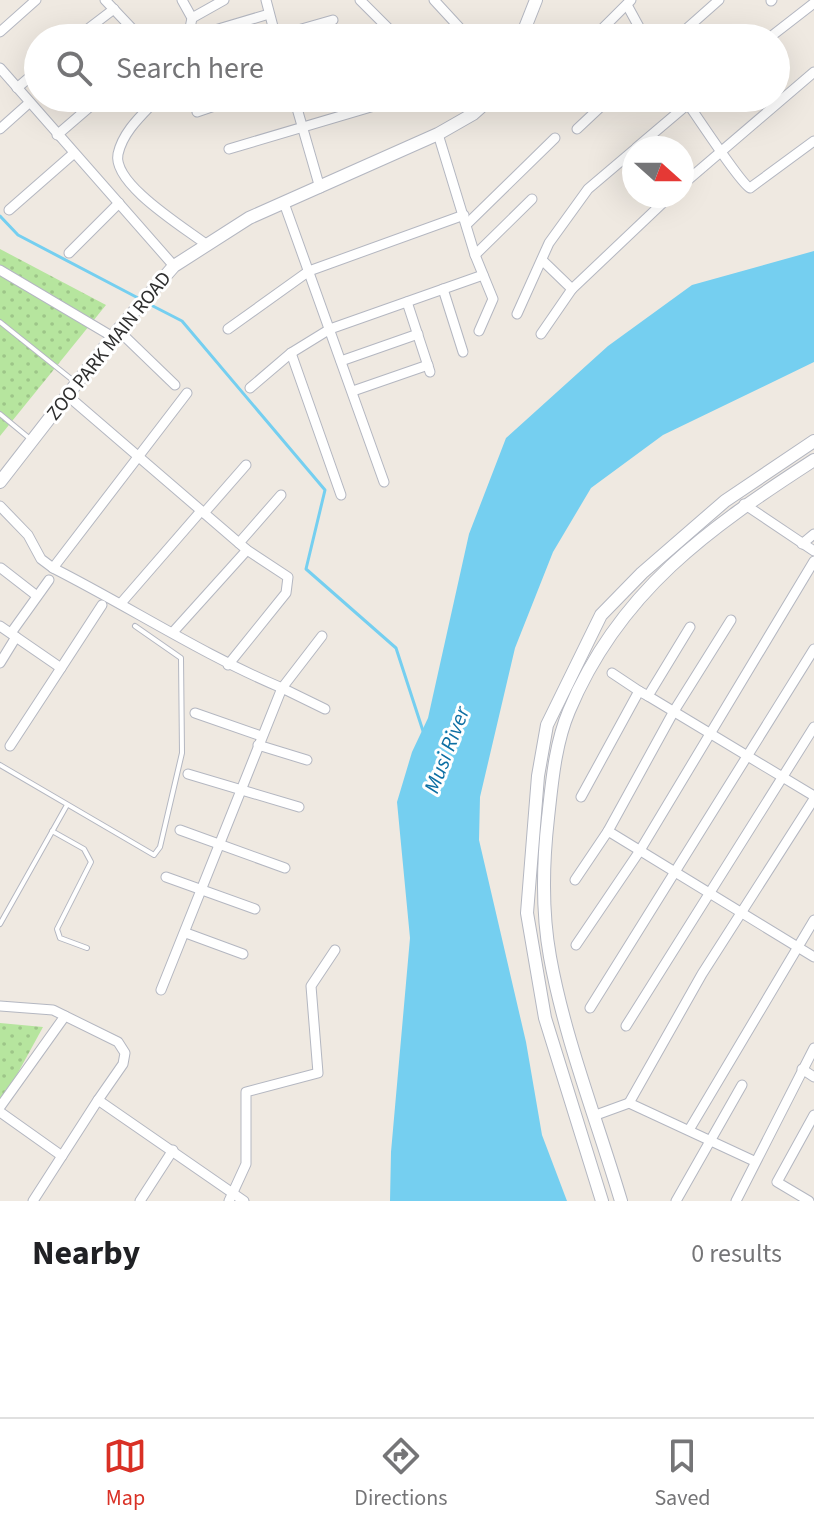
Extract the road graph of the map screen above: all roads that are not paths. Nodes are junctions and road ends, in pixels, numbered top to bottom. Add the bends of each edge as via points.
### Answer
1 (36, 0) edge
2 (105, 0) edge
3 (182, 0) edge
4 (224, 0) edge
5 (266, 0) edge
6 (360, 0) edge
7 (434, 0) edge
8 (536, 0) edge
9 (719, 0) edge
10 (629, 2) edge
11 (814, 3) edge
12 (114, 9) junction
13 (269, 14) junction
14 (192, 18) junction
15 (333, 20) dead end
16 (94, 24) edge
17 (128, 24) edge
18 (191, 24) edge
19 (235, 24) edge
20 (271, 24) edge
21 (319, 24) edge
22 (384, 24) edge
23 (456, 24) edge
24 (527, 24) edge
25 (607, 24) edge
26 (639, 24) edge
27 (692, 24) edge
28 (787, 24) edge
29 (0, 32) edge
30 (0, 68) edge
31 (814, 72) edge
32 (24, 82) edge
33 (17, 88) junction
34 (790, 92) edge
35 (24, 97) edge
36 (24, 107) edge
37 (37, 112) edge
38 (84, 112) edge
39 (145, 112) edge
40 (298, 112) edge
41 (356, 112) edge
42 (475, 112) edge
43 (595, 112) edge
44 (676, 112) edge
45 (697, 112) edge
46 (766, 112) edge
47 (473, 114) joint
48 (0, 129) edge
49 (302, 129) junction
50 (577, 129) dead end
51 (438, 134) junction
52 (57, 135) junction
53 (649, 136) edge
54 (555, 138) dead end
55 (814, 141) edge
56 (229, 149) dead end
57 (722, 149) junction
58 (73, 154) junction
59 (622, 160) edge
60 (694, 174) edge
61 (320, 188) junction
62 (532, 199) dead end
63 (119, 203) junction
64 (284, 203) junction
65 (657, 208) edge
66 (9, 210) dead end
67 (465, 220) junction
68 (207, 245) junction
69 (69, 253) dead end
70 (475, 255) junction
71 (542, 260) junction
72 (174, 266) junction
73 (0, 270) edge
74 (309, 271) junction
75 (483, 275) junction
76 (443, 289) junction
77 (572, 289) junction
78 (407, 302) junction
79 (517, 314) dead end
80 (0, 322) edge
81 (228, 329) dead end
82 (330, 329) junction
83 (479, 331) dead end
84 (116, 334) junction
85 (418, 334) junction
86 (541, 334) dead end
87 (463, 352) dead end
88 (291, 353) junction
89 (341, 361) junction
90 (77, 384) junction
91 (175, 385) dead end
92 (250, 388) dead end
93 (353, 391) junction
94 (187, 393) dead end
95 (68, 396) junction
96 (0, 414) edge
97 (33, 441) junction
98 (814, 441) edge
99 (140, 455) junction
100 (814, 460) edge
101 (246, 465) dead end
102 (0, 482) edge
103 (384, 482) dead end
104 (281, 495) dead end
105 (341, 495) dead end
106 (744, 504) junction
107 (0, 506) edge
108 (203, 512) junction
109 (814, 534) edge
110 (802, 544) junction
111 (243, 546) junction
112 (814, 551) edge
113 (814, 561) edge
114 (1, 568) edge
115 (53, 568) junction
116 (49, 580) dead end
117 (37, 596) junction
118 (122, 602) junction
119 (102, 605) dead end
120 (731, 620) dead end
121 (0, 626) edge
122 (135, 626) dead end
123 (690, 627) dead end
124 (174, 631) junction
125 (14, 635) junction
126 (322, 636) dead end
127 (814, 649) edge
128 (0, 663) edge
129 (228, 665) junction
130 (61, 668) junction
131 (612, 673) dead end
132 (282, 688) junction
133 (644, 693) junction
134 (325, 709) dead end
135 (674, 711) junction
136 (195, 713) dead end
137 (814, 727) edge
138 (712, 733) junction
139 (259, 741) junction
140 (10, 746) dead end
141 (747, 754) junction
142 (307, 760) dead end
143 (0, 765) edge
144 (188, 774) dead end
145 (782, 777) junction
146 (241, 791) junction
147 (581, 797) dead end
148 (814, 798) edge
149 (67, 805) junction
150 (299, 807) dead end
151 (180, 830) dead end
152 (52, 831) junction
153 (608, 831) junction
154 (219, 844) junction
155 (639, 852) junction
156 (285, 868) dead end
157 (672, 872) junction
158 (166, 877) dead end
159 (575, 880) dead end
160 (202, 889) junction
161 (708, 891) junction
162 (255, 909) dead end
163 (743, 912) junction
164 (814, 920) edge
165 (0, 924) edge
166 (186, 933) junction
167 (576, 945) dead end
168 (87, 948) dead end
169 (798, 948) junction
170 (335, 950) dead end
171 (243, 954) dead end
172 (814, 957) edge
173 (161, 990) dead end
174 (0, 1006) edge
175 (590, 1008) dead end
176 (65, 1016) junction
177 (626, 1026) dead end
178 (814, 1048) edge
179 (802, 1069) junction
180 (814, 1077) edge
181 (742, 1085) dead end
182 (98, 1100) junction
183 (629, 1103) junction
184 (0, 1110) edge
185 (596, 1115) junction
186 (814, 1115) edge
187 (689, 1130) junction
188 (710, 1139) junction
189 (173, 1150) junction
190 (62, 1156) junction
191 (754, 1161) junction
192 (612, 1171) junction
193 (595, 1178) junction
194 (231, 1198) edge
195 (33, 1201) edge
196 (140, 1201) edge
197 (244, 1201) edge
198 (602, 1201) edge
199 (621, 1201) edge
200 (676, 1201) edge
201 (736, 1201) edge
202 (809, 1201) edge

1 - 29 street
2 - 12 street
3 - 14 street
4 - 14 street
5 - 13 street
6 - 22 street
7 - 23 street
8 - 24 street
9 - 27 street
10 - 25 street
10 - 26 street
11 - 28 street
12 - 16 street
12 - 17 street
13 - 19 street
13 - 20 street
14 - 18 street
15 - 21 street
30 - 33 street
31 - 34 street
32 - 33 street
33 - 35 street
36 - 48 street
37 - 52 street
38 - 52 street
39 - 68 street via 128,131 118,165 129,185
40 - 49 street
41 - 49 street
42 - 47 street, ZOO PARK MAIN ROAD
43 - 50 street
44 - 53 street
45 - 57 street
46 - 57 street
47 - 51 street, ZOO PARK MAIN ROAD
49 - 56 street
49 - 61 street
51 - 61 street, ZOO PARK MAIN ROAD
51 - 67 street
52 - 58 street
54 - 67 street
55 - 57 street via 755,188 741,182
57 - 60 street
58 - 63 street
58 - 66 street
59 - 71 street via 588,189
61 - 64 street, ZOO PARK MAIN ROAD
62 - 70 street
63 - 69 street
63 - 72 street
64 - 68 street, ZOO PARK MAIN ROAD
64 - 74 street
65 - 77 street
67 - 70 street
67 - 74 street
68 - 72 street, ZOO PARK MAIN ROAD
70 - 75 street
71 - 77 street
71 - 79 street
72 - 84 street, ZOO PARK MAIN ROAD
73 - 84 street
74 - 81 street
74 - 82 street
75 - 76 street
75 - 83 street via 493,299
76 - 78 street
76 - 87 street
77 - 86 street
78 - 82 street
78 - 85 street
80 - 90 lane
82 - 88 street
82 - 89 street
84 - 90 street, ZOO PARK MAIN ROAD
84 - 91 street
85 - 89 street
85 - 93 street via 429,369
88 - 92 street
88 - 105 street
89 - 93 street
90 - 95 street, ZOO PARK MAIN ROAD
93 - 103 street
94 - 99 street
95 - 97 street, ZOO PARK MAIN ROAD
95 - 99 street
96 - 97 lane
97 - 102 street, ZOO PARK MAIN ROAD
98 - 193 street via 725,501 601,615 547,725 527,913 545,1018
99 - 108 street
99 - 115 street
100 - 106 street
101 - 108 street
104 - 111 street
106 - 110 street
106 - 185 street via 635,601 611,630 568,712 553,768 545,849 549,954 568,1036
107 - 115 street
108 - 111 street
108 - 118 street
109 - 110 street
110 - 112 street
111 - 124 street
111 - 129 street via 283,572 289,583
113 - 138 street
114 - 117 street
115 - 118 street
116 - 117 street
117 - 125 street
118 - 124 street
119 - 130 street
120 - 135 street
121 - 125 street
122 - 149 lane via 181,658 182,753 160,847 154,855 144,852
123 - 133 street
124 - 129 street
125 - 128 street
125 - 130 street
126 - 132 street
127 - 141 street
129 - 132 street
130 - 140 street
131 - 133 street
132 - 134 street
132 - 139 street
133 - 135 street
133 - 147 street
135 - 138 street
135 - 153 street
136 - 139 street
137 - 145 street
138 - 141 street
138 - 155 street
139 - 142 street
139 - 146 street
141 - 145 street
141 - 157 street
143 - 149 lane
144 - 146 street
145 - 148 street
145 - 161 street
146 - 150 street
146 - 154 street
148 - 163 street
149 - 152 lane
151 - 154 street
152 - 165 lane
152 - 168 lane via 84,849 91,862 57,929 60,938
153 - 155 street
153 - 159 street
154 - 156 street
154 - 160 street
155 - 157 street
155 - 167 street
157 - 161 street
157 - 175 street
158 - 160 street
160 - 162 street
160 - 166 street
161 - 163 street
161 - 177 street
163 - 169 street
163 - 183 street via 670,1026
164 - 169 street
166 - 171 street
166 - 173 street
169 - 172 street
169 - 187 street
170 - 194 street via 311,986 318,1073 246,1092 246,1164
174 - 176 street via 53,1010
176 - 182 street via 118,1042 125,1053
176 - 184 street
178 - 179 street
179 - 180 street
179 - 191 street
181 - 188 street
182 - 189 street
182 - 190 street
183 - 185 street
183 - 187 street
184 - 190 street
185 - 192 street
186 - 202 street via 777,1182
187 - 188 street
188 - 191 street
188 - 200 street
189 - 194 street
189 - 196 street
190 - 195 street
191 - 201 street
192 - 193 street
192 - 199 street
193 - 198 street
194 - 197 street

